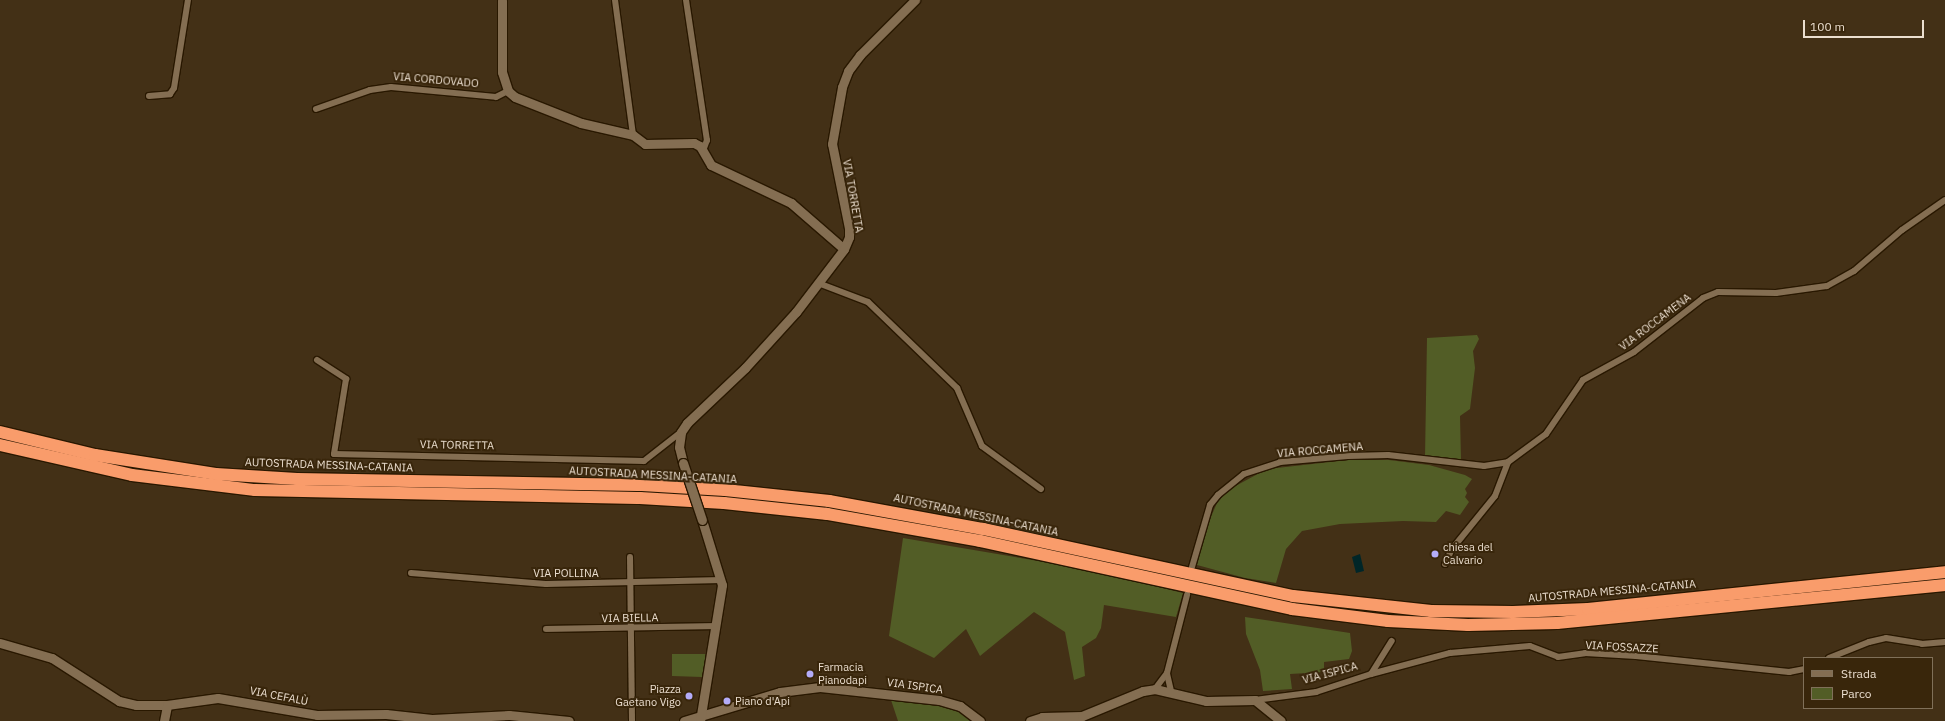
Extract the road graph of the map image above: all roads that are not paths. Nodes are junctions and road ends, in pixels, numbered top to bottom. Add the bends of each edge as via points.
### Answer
1 (188, 0) edge
2 (502, 0) edge
3 (616, 0) edge
4 (686, 0) edge
5 (915, 0) edge
6 (508, 91) junction
7 (149, 96) dead end
8 (316, 109) dead end
9 (633, 135) junction
10 (702, 150) junction
11 (1945, 200) edge
12 (844, 250) junction
13 (818, 284) junction
14 (317, 360) dead end
15 (0, 432) edge
16 (680, 432) junction
17 (0, 445) edge
18 (1508, 462) junction
19 (1041, 489) dead end
20 (630, 557) dead end
21 (1446, 564) dead end
22 (1192, 567) dead end
23 (1945, 572) edge
24 (410, 573) dead end
25 (722, 580) junction
26 (630, 582) junction
27 (1945, 585) edge
28 (1187, 595) dead end
29 (715, 626) junction
30 (631, 628) junction
31 (546, 629) dead end
32 (1392, 641) dead end
33 (1945, 642) edge
34 (0, 644) edge
35 (1832, 657) edge
36 (1803, 669) edge
37 (1167, 674) junction
38 (1371, 674) junction
39 (1155, 689) junction
40 (1171, 692) junction
41 (1255, 700) junction
42 (167, 705) junction
43 (700, 719) edge
44 (544, 720) edge
45 (164, 721) edge
46 (569, 721) edge
47 (632, 721) edge
48 (684, 721) edge
49 (980, 721) edge
50 (1030, 721) edge
51 (1281, 721) edge

1 - 7 street via 174,88 170,94
2 - 6 street via 502,72
3 - 9 street
4 - 10 street via 707,140
5 - 12 street, VIA TORRETTA via 860,55 848,71 842,87 832,144 848,228 849,237
6 - 8 street, VIA CORDOVADO via 496,97 391,87 370,90
6 - 9 street via 515,97 581,123
9 - 10 street via 645,144 694,143
10 - 12 street via 711,166 791,202
11 - 18 street, VIA ROCCAMENA via 1902,230 1854,271 1827,286 1776,293 1718,292 1703,298 1634,352 1584,380 1546,434
12 - 13 street, VIA TORRETTA
13 - 16 street, VIA TORRETTA via 745,368
13 - 19 street via 868,302 957,388 982,446
14 - 16 street, VIA TORRETTA via 346,379 334,454 644,461
15 - 23 highway, AUTOSTRADA MESSINA-CATANIA via 95,455 223,474 297,479 642,485 725,490 828,501 983,529 1293,596 1431,611 1514,612 1580,609
16 - 25 street, bridge via 679,447 683,463
17 - 27 highway via 92,468 177,482 242,489 640,498 724,503 819,513 973,540 1292,609 1388,621 1468,625 1557,623
18 - 21 street via 1495,496 1452,549
18 - 22 street, VIA ROCCAMENA via 1484,466 1388,456 1352,456 1280,462 1262,467 1244,474 1218,495 1204,519
20 - 26 street
24 - 26 street, VIA POLLINA via 546,584
25 - 26 street, VIA POLLINA
25 - 29 street
26 - 30 street
28 - 37 street
29 - 30 street, VIA BIELLA
29 - 43 street
30 - 31 street, VIA BIELLA
30 - 47 street
32 - 38 street, VIA ISPICA
33 - 35 street via 1922,644 1886,638
34 - 42 street, VIA CEFALÙ via 58,661 118,701 136,705
36 - 38 street, VIA FOSSAZZE via 1789,672 1585,653 1558,657 1530,646 1450,653
37 - 39 street
37 - 40 street
38 - 41 street, VIA ISPICA via 1316,692
39 - 40 street, VIA ISPICA
39 - 50 street, VIA ISPICA via 1143,691 1082,716
40 - 41 street, VIA ISPICA via 1206,701
41 - 51 street
42 - 44 street, VIA CEFALÙ via 218,698 325,716 386,714 439,719 509,715
42 - 45 street
43 - 48 street, VIA ISPICA
43 - 49 street, VIA ISPICA via 780,692 820,687 939,700 960,706
44 - 46 street, VIA CEFALÙ

